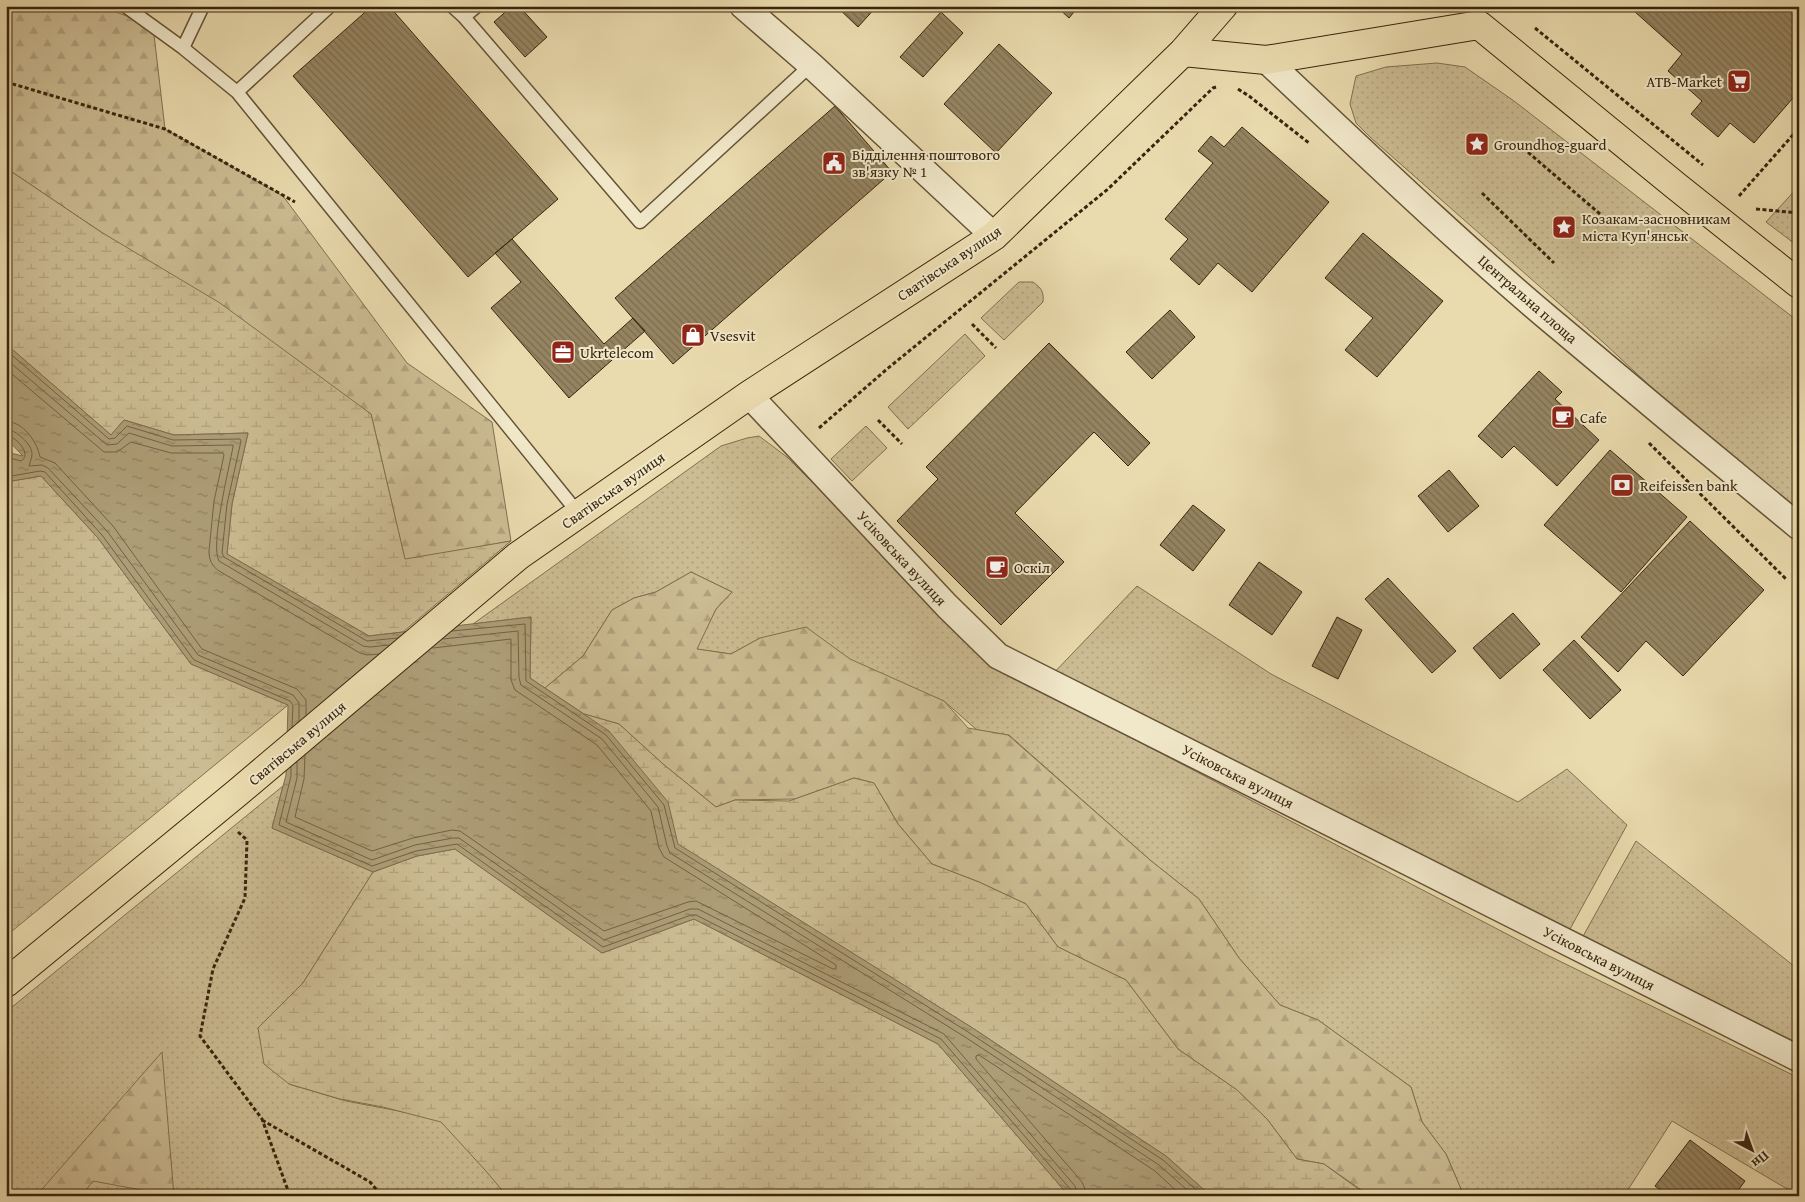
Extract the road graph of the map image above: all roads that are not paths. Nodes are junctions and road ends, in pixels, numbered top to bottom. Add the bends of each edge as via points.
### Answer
1 (125, 6) edge
2 (202, 6) edge
3 (330, 6) edge
4 (452, 6) edge
5 (477, 6) edge
6 (743, 6) edge
7 (1223, 6) edge
8 (464, 17) junction
9 (183, 48) junction
10 (1183, 52) junction
11 (1266, 60) junction
12 (811, 65) junction
13 (237, 92) junction
14 (994, 236) junction
15 (1799, 284) edge
16 (749, 395) junction
17 (578, 514) junction
18 (1799, 527) edge
19 (6, 982) edge
20 (1799, 1059) edge

1 - 9 lane
2 - 9 lane
3 - 13 lane
4 - 8 lane
5 - 8 lane
6 - 12 street
7 - 10 main road, Сватівська вулиця
8 - 12 lane via 640,222
9 - 13 lane
10 - 11 main road
10 - 14 main road, Сватівська вулиця
11 - 15 main road via 1479,25
11 - 18 street, Центральна площа via 1548,318
12 - 14 street
13 - 17 lane
14 - 16 main road, Сватівська вулиця
16 - 17 main road, Сватівська вулиця
16 - 20 street, Усіковська вулиця via 998,656
17 - 19 main road, Сватівська вулиця via 518,556

